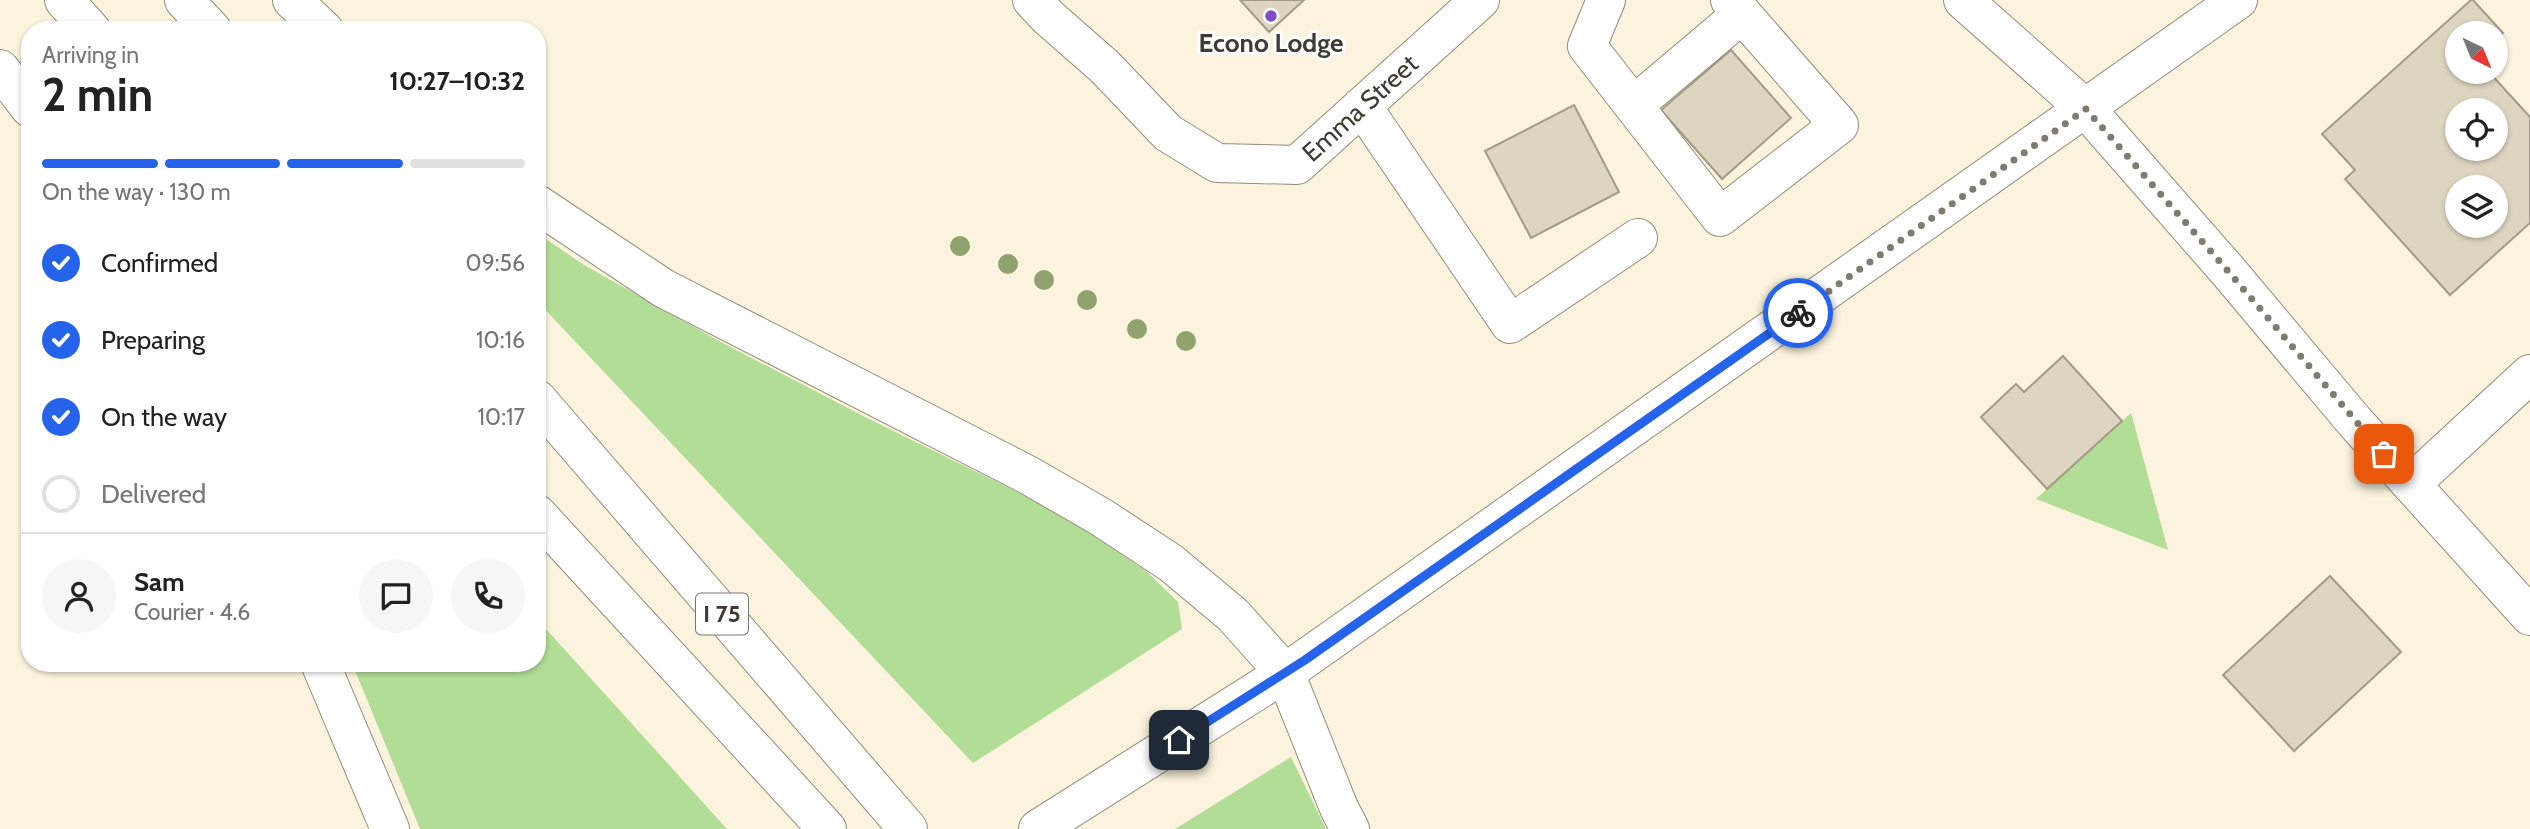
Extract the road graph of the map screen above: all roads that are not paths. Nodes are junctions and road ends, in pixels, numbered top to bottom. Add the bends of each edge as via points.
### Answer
1 (64, 0) edge
2 (184, 0) edge
3 (292, 0) edge
4 (1032, 0) edge
5 (1480, 0) edge
6 (1606, 0) edge
7 (1963, 0) edge
8 (2238, 0) edge
9 (1736, 7) edge
10 (83, 21) edge
11 (204, 21) edge
12 (314, 21) edge
13 (0, 69) edge
14 (21, 96) edge
15 (1634, 105) junction
16 (1362, 106) junction
17 (2086, 109) junction
18 (546, 210) edge
19 (1638, 238) dead end
20 (2530, 374) edge
21 (546, 409) edge
22 (2411, 484) junction
23 (546, 524) edge
24 (2530, 617) edge
25 (324, 672) edge
26 (1285, 673) junction
27 (390, 829) edge
28 (827, 829) edge
29 (908, 829) edge
30 (1038, 829) edge
31 (1350, 829) edge

1 - 10 main road
2 - 11 main road
3 - 12 main road
4 - 16 main road, Emma Street via 1168,133 1217,163 1297,165
5 - 16 main road, Emma Street
6 - 15 main road via 1587,46
7 - 17 main road
8 - 17 main road
9 - 15 main road
9 - 15 main road via 1839,125 1720,217
13 - 14 main road
16 - 19 main road via 1510,324
17 - 22 main road
17 - 26 main road
18 - 26 main road via 663,288 1101,517 1199,584
20 - 22 main road
21 - 29 main road, I 75
22 - 24 main road
23 - 28 main road, I 75
25 - 27 main road
26 - 30 main road
26 - 31 main road

